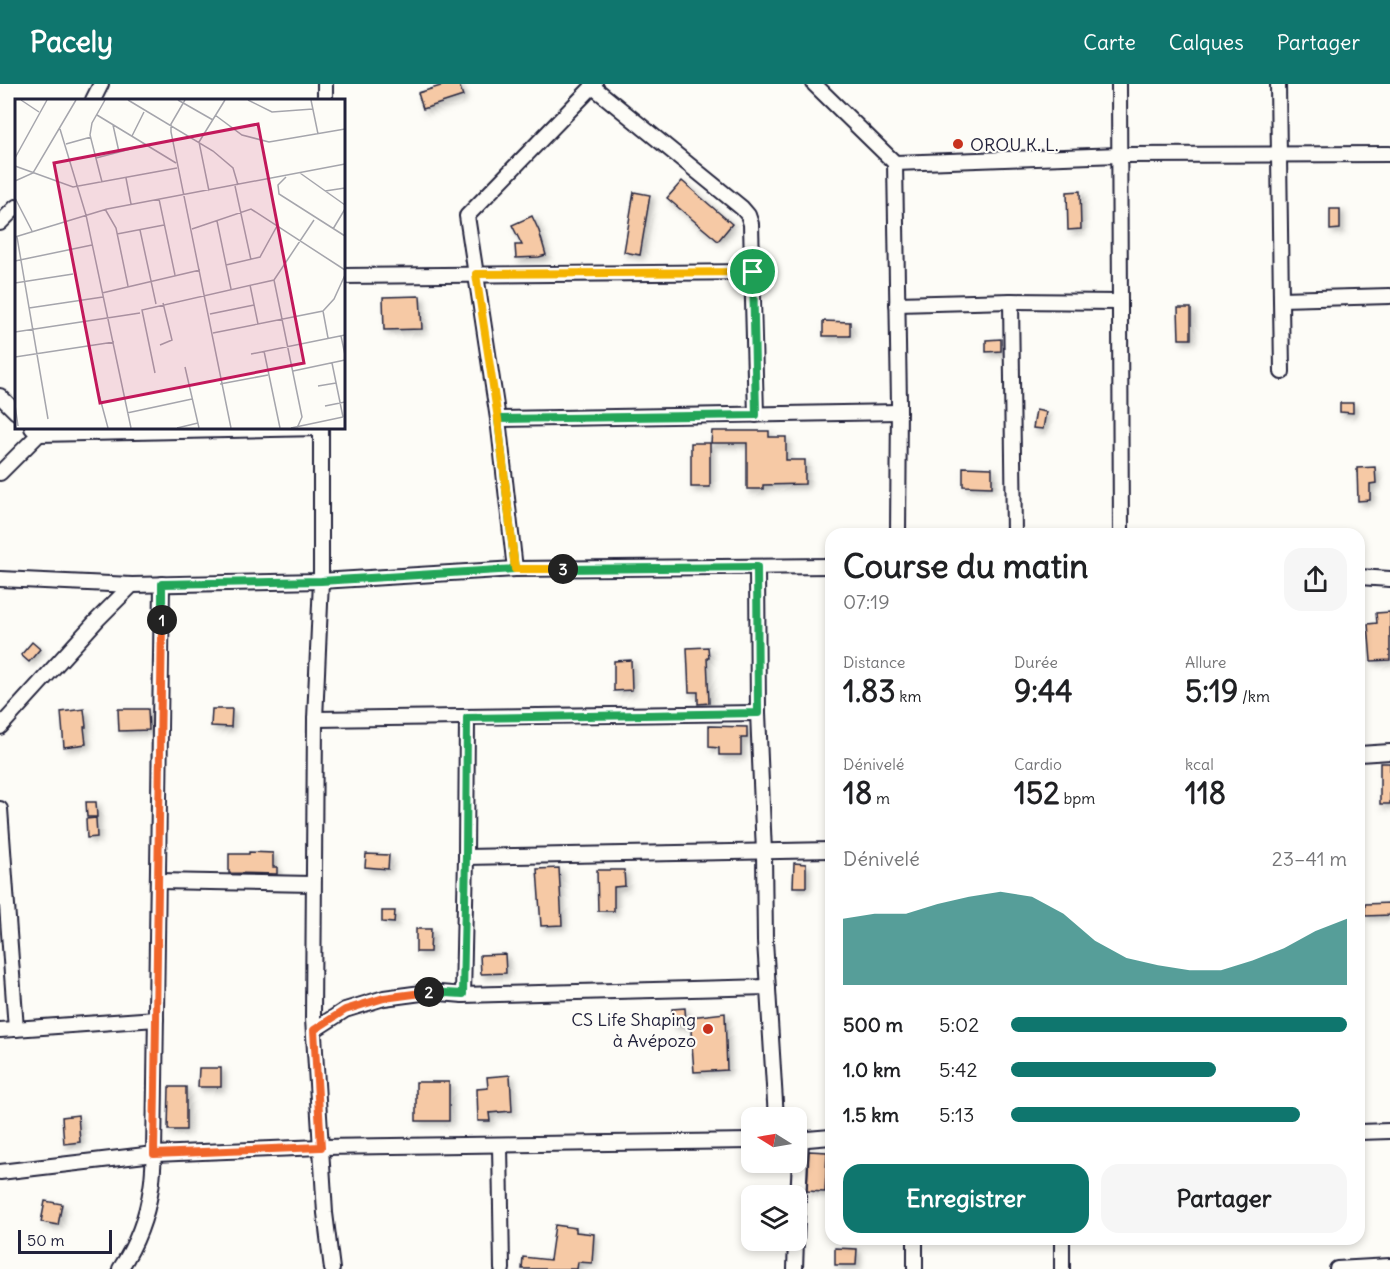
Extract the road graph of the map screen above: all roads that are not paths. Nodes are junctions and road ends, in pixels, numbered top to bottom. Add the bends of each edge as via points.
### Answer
1 (101, 84) edge
2 (814, 84) edge
3 (1119, 84) edge
4 (1278, 84) edge
5 (593, 85) edge
6 (94, 99) edge
7 (1280, 154) junction
8 (1390, 154) edge
9 (1119, 155) junction
10 (895, 163) junction
11 (15, 208) edge
12 (0, 223) edge
13 (753, 272) junction
14 (476, 274) junction
15 (345, 276) edge
16 (1390, 296) edge
17 (1281, 299) junction
18 (1011, 301) junction
19 (1119, 302) junction
20 (897, 304) junction
21 (1282, 372) dead end
22 (0, 396) edge
23 (15, 411) edge
24 (899, 412) junction
25 (756, 415) junction
26 (498, 419) junction
27 (180, 429) edge
28 (321, 429) edge
29 (39, 430) edge
30 (0, 473) edge
31 (898, 528) edge
32 (1014, 528) edge
33 (1121, 528) edge
34 (825, 566) edge
35 (757, 567) junction
36 (515, 569) junction
37 (1365, 577) edge
38 (0, 579) edge
39 (1390, 579) edge
40 (321, 581) junction
41 (162, 584) junction
42 (132, 585) junction
43 (758, 713) junction
44 (467, 718) junction
45 (315, 719) junction
46 (0, 727) edge
47 (1390, 752) edge
48 (1365, 754) edge
49 (0, 809) edge
50 (825, 850) edge
51 (764, 852) junction
52 (466, 856) junction
53 (158, 881) junction
54 (314, 884) junction
55 (3, 893) edge
56 (768, 987) junction
57 (463, 994) junction
58 (156, 1018) junction
59 (16, 1029) junction
60 (0, 1030) edge
61 (314, 1030) junction
62 (775, 1107) edge
63 (1390, 1131) edge
64 (1365, 1132) edge
65 (825, 1138) edge
66 (807, 1139) edge
67 (741, 1141) edge
68 (500, 1145) junction
69 (321, 1147) junction
70 (154, 1154) junction
71 (0, 1172) edge
72 (915, 1245) edge
73 (1062, 1245) edge
74 (796, 1251) edge
75 (1390, 1266) edge
76 (120, 1269) edge
77 (332, 1269) edge
78 (502, 1269) edge
79 (795, 1269) edge
80 (915, 1269) edge
81 (1062, 1269) edge
82 (1337, 1269) edge

1 - 6 street
2 - 10 street
3 - 9 street
4 - 7 street
5 - 13 street via 748,215
5 - 14 street via 467,216
7 - 8 street
7 - 9 street
7 - 17 street
9 - 10 street
9 - 19 street
10 - 20 street
11 - 12 street
13 - 14 street
13 - 25 street
14 - 15 street
14 - 26 street
16 - 17 street
17 - 21 street
18 - 19 street
18 - 20 street
18 - 32 street
19 - 33 street
20 - 24 street
22 - 23 street
24 - 25 street
24 - 31 street
25 - 26 street
26 - 36 street
27 - 29 street
28 - 40 street
29 - 30 street
34 - 35 street
35 - 36 street
35 - 43 street
36 - 40 street
37 - 39 street
38 - 42 street
40 - 41 street
40 - 45 street
41 - 42 street
41 - 53 street
42 - 46 street
43 - 44 street
43 - 51 street
44 - 45 street
44 - 52 street
45 - 54 street
47 - 48 street
49 - 55 street
50 - 51 street
51 - 52 street
51 - 56 street
52 - 57 street
53 - 54 street
53 - 58 street
54 - 61 street
55 - 59 street
56 - 57 street
56 - 62 street
57 - 61 street via 429,992 384,998 345,1010
58 - 59 street
58 - 70 street
59 - 60 street
61 - 69 street
63 - 64 street
65 - 66 street
67 - 68 street
68 - 69 street
68 - 78 street
69 - 70 street
69 - 77 street
70 - 71 street
70 - 76 street via 145,1213 133,1250
72 - 80 street
73 - 81 street
74 - 79 street
75 - 82 street

